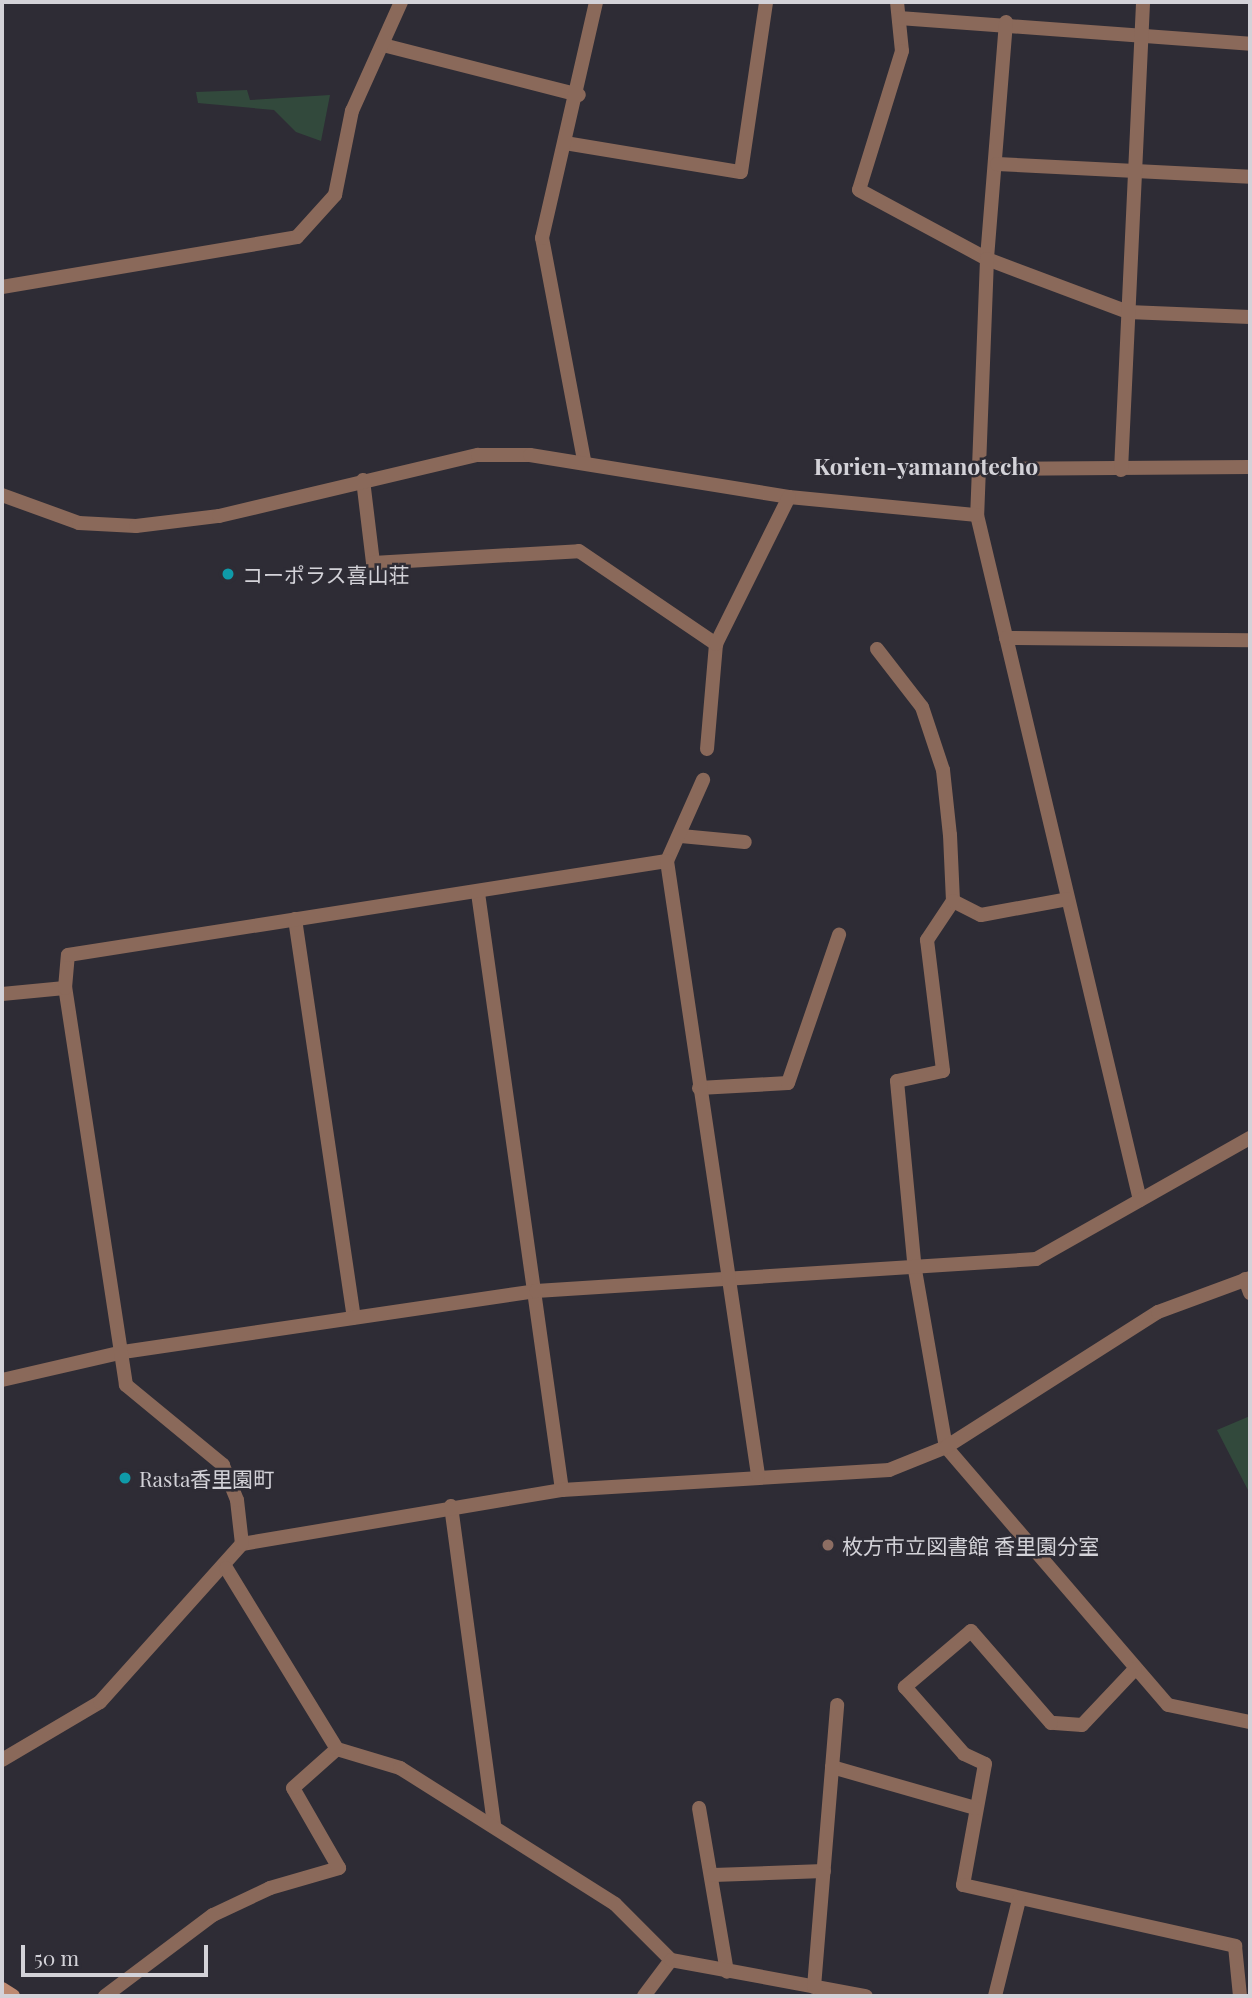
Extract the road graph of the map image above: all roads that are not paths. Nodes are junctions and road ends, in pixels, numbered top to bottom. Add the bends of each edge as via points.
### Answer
1 (401, 2) edge
2 (596, 2) edge
3 (766, 2) edge
4 (897, 2) edge
5 (1143, 2) edge
6 (899, 18) junction
7 (1006, 22) junction
8 (1140, 35) junction
9 (1250, 44) edge
10 (383, 45) junction
11 (579, 95) junction
12 (565, 143) junction
13 (997, 164) junction
14 (1135, 171) junction
15 (1250, 177) edge
16 (986, 259) junction
17 (2, 287) edge
18 (1128, 312) junction
19 (1250, 317) edge
20 (584, 460) junction
21 (1250, 467) edge
22 (979, 469) junction
23 (1121, 470) junction
24 (363, 480) junction
25 (2, 495) edge
26 (789, 497) junction
27 (977, 514) junction
28 (1006, 638) junction
29 (1250, 640) edge
30 (716, 644) junction
31 (877, 649) dead end
32 (707, 749) dead end
33 (703, 780) dead end
34 (681, 836) junction
35 (745, 842) dead end
36 (667, 862) junction
37 (478, 893) junction
38 (1068, 899) junction
39 (953, 901) junction
40 (295, 919) junction
41 (839, 935) dead end
42 (65, 988) junction
43 (2, 994) edge
44 (699, 1088) junction
45 (1250, 1138) edge
46 (1140, 1200) junction
47 (915, 1270) junction
48 (728, 1277) junction
49 (1249, 1284) edge
50 (536, 1291) junction
51 (354, 1318) junction
52 (123, 1352) junction
53 (2, 1380) edge
54 (946, 1447) junction
55 (758, 1475) junction
56 (562, 1490) junction
57 (451, 1506) junction
58 (242, 1544) junction
59 (226, 1568) junction
60 (1135, 1669) junction
61 (837, 1705) dead end
62 (1250, 1723) edge
63 (337, 1749) junction
64 (2, 1760) edge
65 (832, 1767) junction
66 (699, 1808) dead end
67 (975, 1808) junction
68 (494, 1824) junction
69 (824, 1871) junction
70 (713, 1875) junction
71 (1019, 1900) junction
72 (671, 1960) junction
73 (727, 1972) junction
74 (2, 1989) edge
75 (807, 1990) edge
76 (13, 1996) edge
77 (105, 1996) edge
78 (644, 1996) edge
79 (866, 1996) edge
80 (995, 1996) edge
81 (1240, 1996) edge

1 - 10 street
2 - 11 street
3 - 12 street via 741,172
4 - 6 street
5 - 8 street
6 - 7 street
6 - 16 street via 902,51 859,190
7 - 8 street
7 - 13 street
8 - 9 street
8 - 14 street
10 - 11 street
10 - 17 street via 352,111 335,195 296,237
11 - 12 street
12 - 20 street via 542,238
13 - 14 street
13 - 16 street
14 - 15 street
14 - 18 street
16 - 18 street
16 - 22 street
18 - 19 street
18 - 23 street
20 - 24 street via 478,454
20 - 26 street
21 - 23 street
22 - 23 street
22 - 27 street
24 - 25 street via 219,516 136,526 79,523
24 - 30 street via 373,563 579,551
26 - 27 street
26 - 30 street
27 - 28 street
28 - 29 street
28 - 38 street
30 - 32 street
31 - 39 street via 922,707 943,769
33 - 34 street
34 - 35 street
34 - 36 street
36 - 37 street
36 - 44 street
37 - 40 street
37 - 50 street
38 - 39 street via 981,915
38 - 46 street
39 - 47 street via 927,940 943,1071 897,1081
40 - 42 street via 68,954
40 - 51 street
41 - 44 street via 788,1083
42 - 43 street
42 - 52 street
44 - 48 street
45 - 46 street
46 - 47 street via 1036,1259
47 - 48 street
47 - 54 street
48 - 50 street
48 - 55 street
49 - 54 street via 1158,1312
50 - 51 street
50 - 56 street
51 - 52 street
52 - 53 street
52 - 58 street via 127,1385 223,1465 237,1500
54 - 55 street via 889,1469
54 - 60 street
55 - 56 street
56 - 57 street
57 - 58 street
57 - 68 street
58 - 59 street
59 - 63 street
59 - 64 street via 100,1702
60 - 62 street via 1168,1705
60 - 67 street via 1082,1725 1051,1723 971,1631 905,1687 964,1754 985,1764
61 - 65 street
63 - 68 street via 400,1768
63 - 77 street via 293,1788 339,1868 270,1888 213,1915
65 - 67 street
65 - 69 street
66 - 70 street
67 - 71 street via 962,1885
68 - 72 street via 615,1904
69 - 70 street
69 - 75 street
70 - 73 street
71 - 80 street
71 - 81 street via 1235,1946
72 - 73 street
72 - 78 street
73 - 75 street
74 - 76 main road
75 - 79 street

